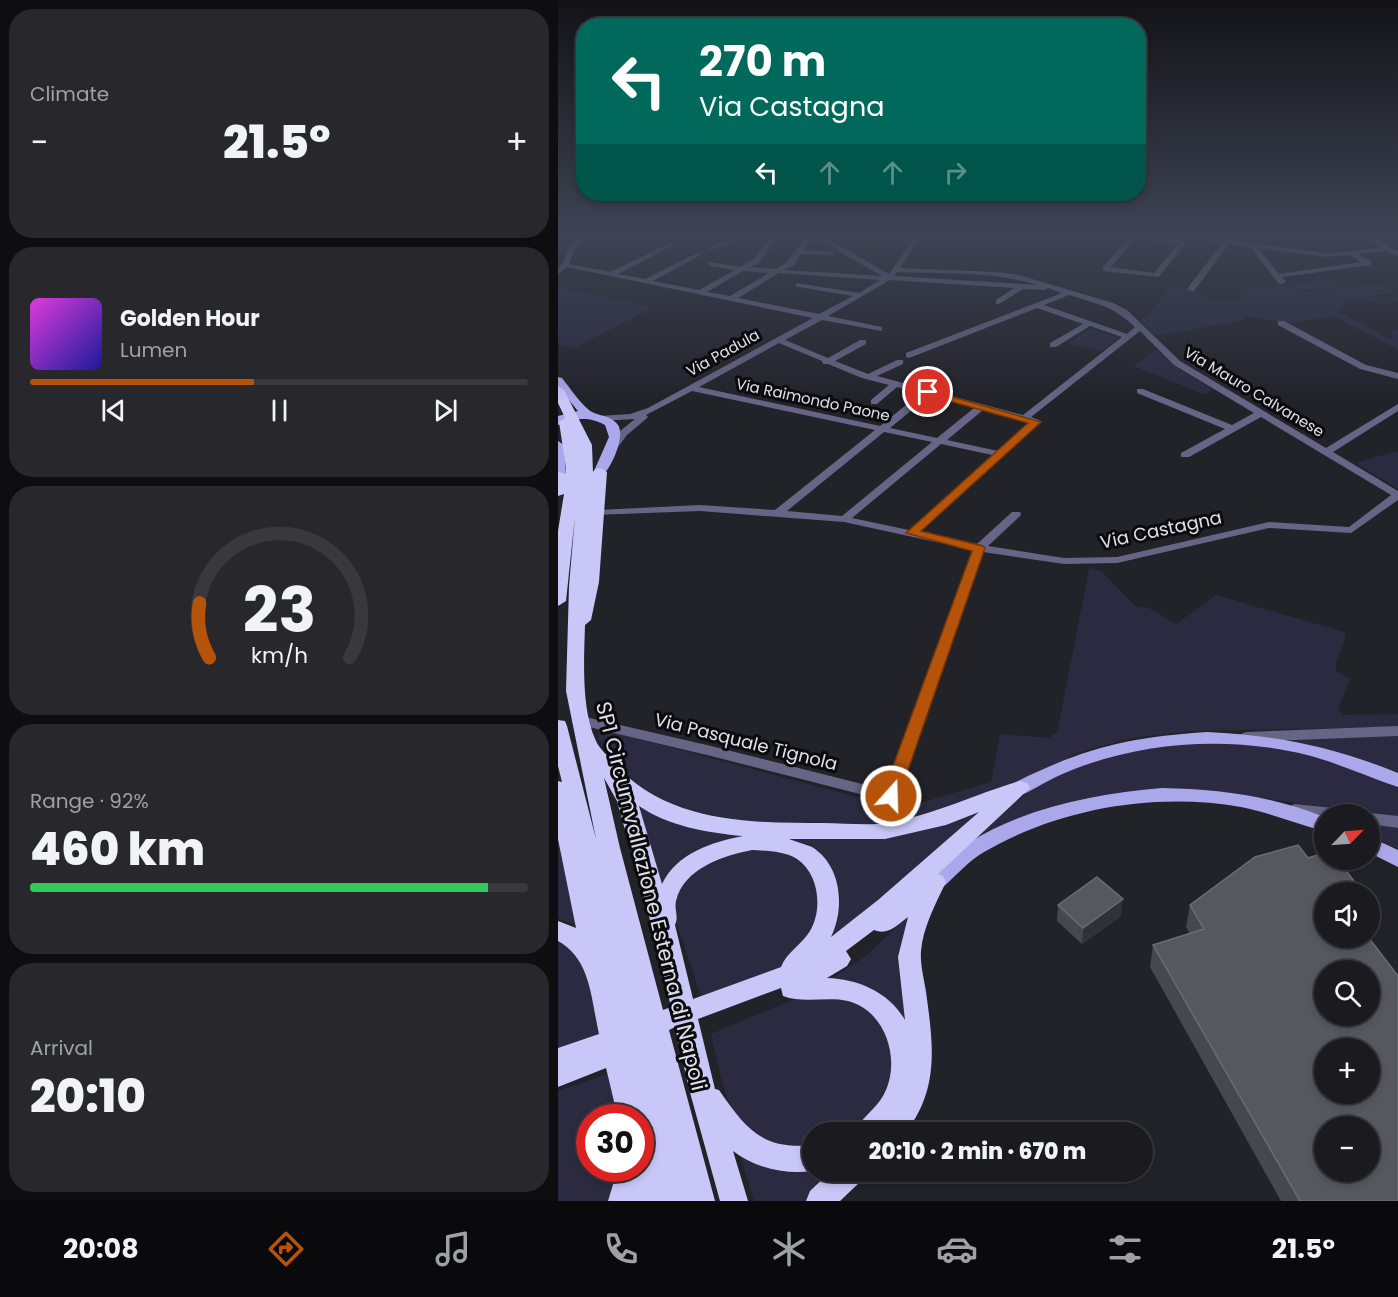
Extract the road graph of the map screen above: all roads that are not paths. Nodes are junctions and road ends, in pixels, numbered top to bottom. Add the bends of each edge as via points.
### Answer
1 (696, 290) edge
2 (746, 290) edge
3 (829, 290) edge
4 (867, 290) edge
5 (1017, 290) edge
6 (1064, 290) edge
7 (701, 291) joint
8 (1070, 292) junction
9 (859, 295) junction
10 (732, 298) junction
11 (999, 302) dead end
12 (1037, 305) junction
13 (822, 316) junction
14 (1090, 323) junction
15 (1281, 323) dead end
16 (1139, 328) junction
17 (879, 329) dead end
18 (1126, 336) junction
19 (778, 340) junction
20 (863, 342) dead end
21 (1053, 345) dead end
22 (909, 355) dead end
23 (826, 362) junction
24 (900, 362) dead end
25 (1398, 376) edge
26 (869, 377) junction
27 (558, 380) edge
28 (896, 384) junction
29 (691, 388) junction
30 (558, 390) edge
31 (1140, 391) dead end
32 (928, 392) junction
33 (874, 402) dead end
34 (982, 406) junction
35 (1398, 407) edge
36 (558, 408) edge
37 (651, 411) junction
38 (1261, 413) junction
39 (585, 414) junction
40 (602, 418) junction
41 (1024, 418) junction
42 (558, 421) edge
43 (1234, 429) junction
44 (879, 430) junction
45 (940, 441) junction
46 (558, 445) edge
47 (615, 445) junction
48 (1326, 452) junction
49 (1000, 454) junction
50 (1185, 454) dead end
51 (600, 472) junction
52 (560, 476) junction
53 (558, 492) edge
54 (1398, 495) edge
55 (598, 513) junction
56 (778, 513) junction
57 (1016, 514) dead end
58 (844, 519) junction
59 (912, 533) junction
60 (979, 548) junction
61 (558, 601) edge
62 (574, 640) junction
63 (1398, 731) edge
64 (568, 733) edge
65 (1220, 738) junction
66 (1391, 777) edge
67 (617, 780) junction
68 (558, 788) edge
69 (1020, 788) junction
70 (1279, 808) junction
71 (1314, 812) edge
72 (1314, 820) edge
73 (1380, 820) edge
74 (1398, 822) edge
75 (1380, 849) edge
76 (1398, 858) edge
77 (935, 882) junction
78 (558, 930) edge
79 (667, 938) junction
80 (593, 957) junction
81 (755, 988) junction
82 (785, 989) junction
83 (703, 1013) junction
84 (599, 1052) junction
85 (558, 1060) edge
86 (558, 1075) edge
87 (702, 1089) junction
88 (627, 1104) edge
89 (880, 1122) edge
90 (898, 1122) edge
91 (802, 1160) edge
92 (628, 1182) edge
93 (645, 1182) edge
94 (840, 1182) edge
95 (622, 1201) edge
96 (650, 1201) edge
97 (675, 1201) edge
98 (701, 1201) edge
99 (734, 1201) edge
100 (820, 1201) edge

1 - 7 street
2 - 10 street
3 - 9 street
4 - 9 street, Via Padula
5 - 11 street
6 - 8 street, Via Mauro Calvanese
7 - 10 street
8 - 12 street
8 - 16 street, Via Mauro Calvanese via 1124,312
9 - 13 street, Via Padula
10 - 13 street
12 - 14 street
12 - 22 street
13 - 17 street
13 - 19 street, Via Padula
14 - 18 street
14 - 21 street
15 - 25 street via 1363,367
16 - 18 street
16 - 38 street, Via Mauro Calvanese via 1177,363
18 - 41 street
19 - 23 street
19 - 29 street, Via Padula
20 - 23 street
23 - 26 street
24 - 26 street
26 - 28 street
27 - 39 main road
28 - 32 street
28 - 33 street
29 - 37 street, Via Padula
29 - 44 street, Via Raimondo Paone
30 - 62 highway, SP1 Circumvallazione Esterna di Napoli via 585,445
31 - 43 street
32 - 34 street
32 - 44 street
34 - 41 street
34 - 45 street
35 - 48 street
36 - 61 highway via 573,450 574,481
37 - 40 street, Via Padula via 631,417
37 - 47 street, Via Padula via 623,433
38 - 43 street
38 - 48 street, Via Mauro Calvanese
39 - 40 main road
39 - 42 main road
40 - 47 main road via 615,429
41 - 49 street via 1036,422
43 - 50 street
44 - 45 street, Via Raimondo Paone
44 - 56 street
45 - 49 street, Via Raimondo Paone
45 - 58 street
46 - 52 main road
47 - 51 main road
48 - 54 street, Via Mauro Calvanese
49 - 59 street
51 - 52 main road via 576,481
51 - 55 highway
52 - 53 highway
54 - 60 street, Via Castagna via 1351,530 1269,525 1117,560 1064,561
55 - 56 street, Via Castagna via 700,508
55 - 62 highway via 591,582 583,622
56 - 58 street, Via Castagna
57 - 60 street
58 - 59 street, Via Castagna
59 - 60 street, Via Castagna
60 - 64 street, Via Pasquale Tignola via 891,796 711,751
62 - 64 highway, SP1 Circumvallazione Esterna di Napoli via 575,691
63 - 65 street
64 - 67 highway
64 - 97 highway, SP1 Circumvallazione Esterna di Napoli
64 - 98 highway, SP1 Circumvallazione Esterna di Napoli via 612,860
65 - 66 main road via 1308,751
65 - 69 main road via 1174,738 1108,749 1069,762
67 - 69 highway via 651,804 681,818 716,826 778,831 885,831 946,817
67 - 79 highway via 627,801
68 - 80 highway
69 - 81 highway via 837,948 800,970
70 - 71 street
70 - 72 main road
70 - 77 main road via 1180,796 1086,804 1007,831 975,848
73 - 74 street
75 - 76 main road
77 - 82 highway via 845,955
77 - 90 highway via 910,948 922,1068
78 - 80 highway via 577,940
79 - 81 highway via 665,900 678,876 693,863 715,851 741,844 780,842 796,847 810,856 824,874 829,892 827,922 803,958 788,971
79 - 87 highway
80 - 88 highway
81 - 83 highway
82 - 83 highway
82 - 89 highway via 835,988 864,996 883,1008 897,1027 905,1056 903,1078 895,1102
83 - 84 highway
84 - 85 highway
84 - 86 highway
87 - 91 highway via 740,1139 767,1154
87 - 99 highway
92 - 95 highway
93 - 96 highway
94 - 100 highway

